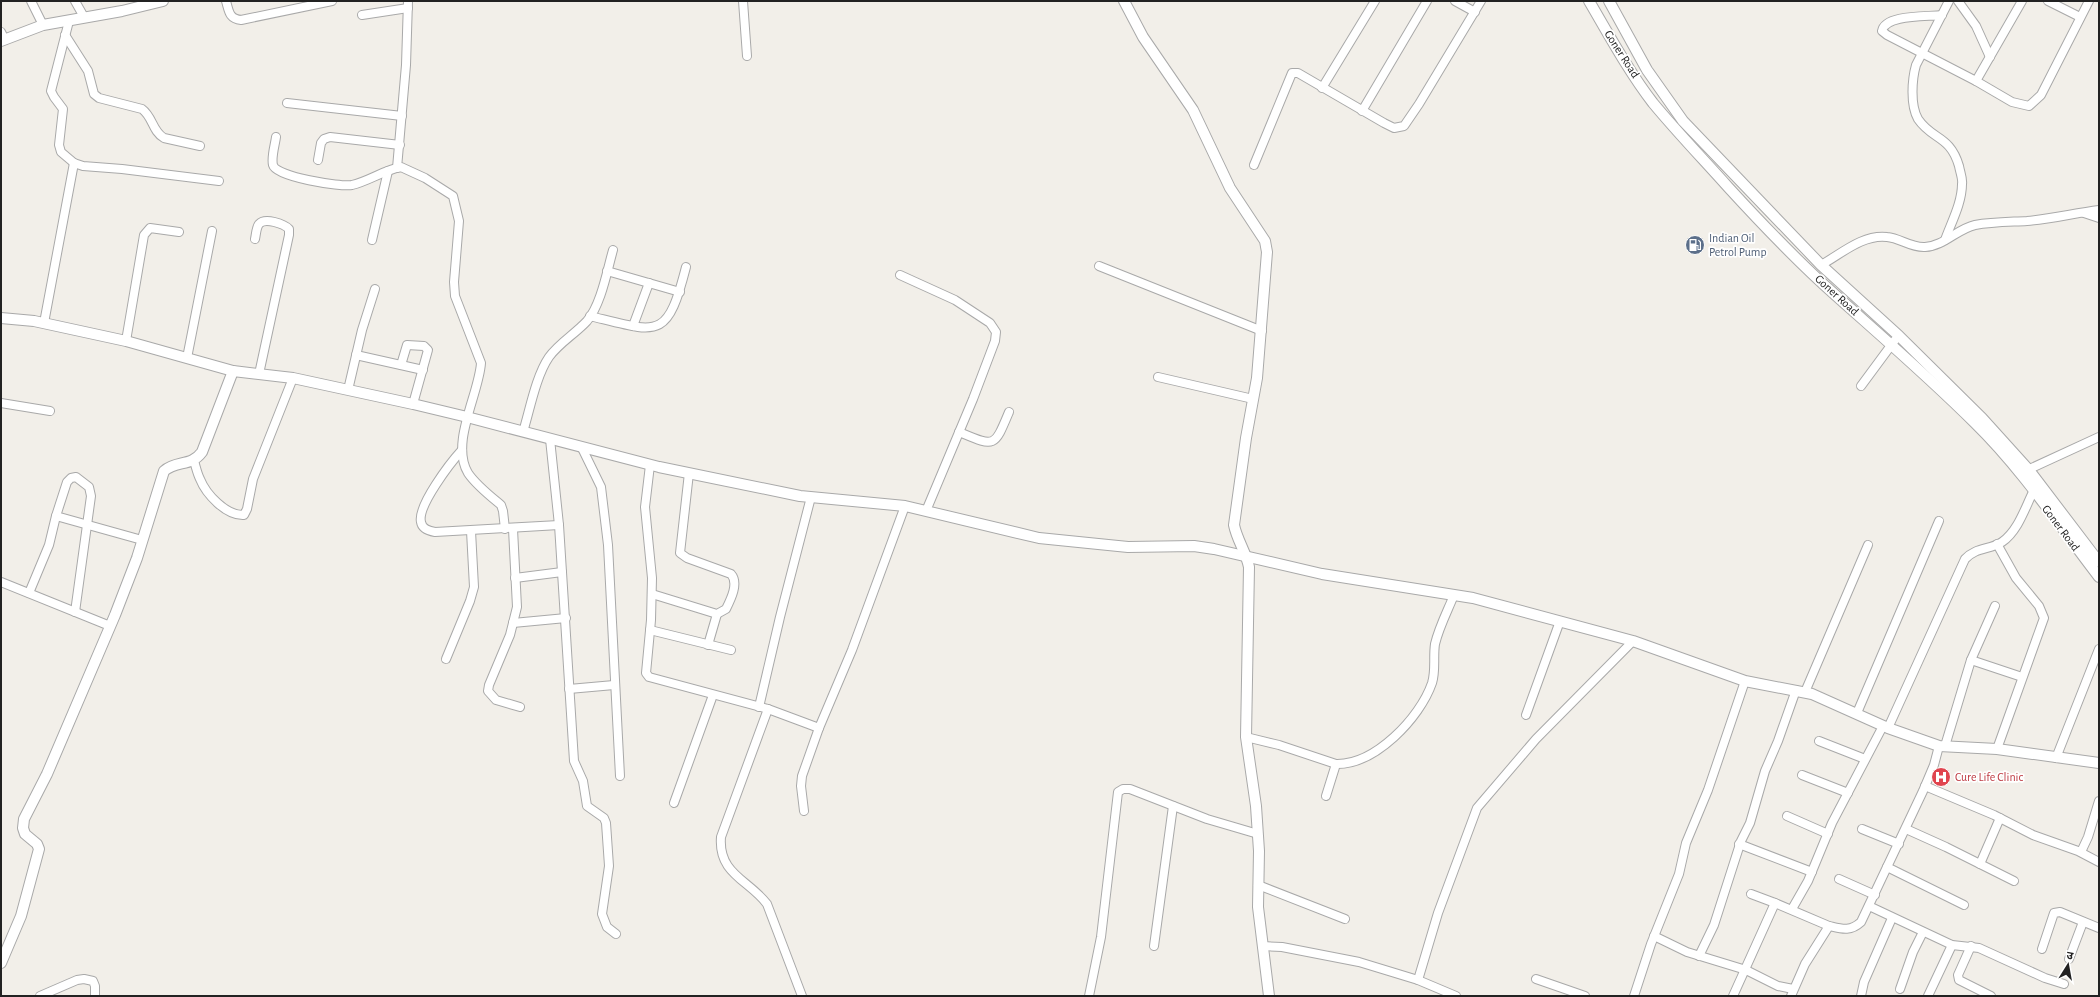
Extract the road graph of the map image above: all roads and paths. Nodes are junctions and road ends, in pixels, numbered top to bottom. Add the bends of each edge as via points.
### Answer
1 (31, 1) edge
2 (75, 1) edge
3 (163, 1) edge
4 (226, 1) edge
5 (332, 1) edge
6 (743, 1) edge
7 (1124, 1) edge
8 (1375, 1) edge
9 (1427, 1) edge
10 (1455, 1) edge
11 (1481, 1) edge
12 (1589, 1) edge
13 (1610, 1) edge
14 (1949, 1) edge
15 (1958, 1) edge
16 (2022, 1) edge
17 (2048, 1) edge
18 (2089, 1) edge
19 (408, 4) edge
20 (1475, 12) junction
21 (362, 15) dead end
22 (1942, 15) junction
23 (2080, 16) junction
24 (84, 17) junction
25 (69, 21) junction
26 (43, 25) junction
27 (1623, 26) junction
28 (65, 35) junction
29 (1608, 35) junction
30 (2, 38) edge
31 (1922, 53) junction
32 (747, 56) dead end
33 (1990, 57) junction
34 (1976, 81) junction
35 (1322, 88) junction
36 (287, 103) dead end
37 (1362, 111) junction
38 (402, 116) junction
39 (276, 137) dead end
40 (400, 144) junction
41 (200, 146) dead end
42 (318, 160) dead end
43 (74, 163) junction
44 (1254, 165) dead end
45 (397, 168) junction
46 (388, 171) junction
47 (219, 181) dead end
48 (2099, 210) edge
49 (2083, 213) junction
50 (2099, 218) edge
51 (212, 231) dead end
52 (180, 232) dead end
53 (255, 240) dead end
54 (372, 240) dead end
55 (1945, 240) junction
56 (613, 250) dead end
57 (1821, 265) junction
58 (1099, 266) dead end
59 (686, 267) dead end
60 (607, 271) junction
61 (900, 275) dead end
62 (648, 283) junction
63 (375, 289) dead end
64 (680, 292) junction
65 (590, 316) junction
66 (1, 318) edge
67 (44, 323) junction
68 (633, 326) junction
69 (1262, 331) junction
70 (1896, 340) junction
71 (126, 341) junction
72 (356, 355) junction
73 (188, 358) junction
74 (401, 365) junction
75 (423, 370) junction
76 (233, 371) junction
77 (259, 374) junction
78 (1158, 377) dead end
79 (293, 378) junction
80 (1862, 386) dead end
81 (348, 390) junction
82 (1253, 399) junction
83 (1, 403) edge
84 (413, 404) junction
85 (50, 411) dead end
86 (1009, 412) dead end
87 (467, 417) junction
88 (522, 432) junction
89 (959, 432) junction
90 (2099, 437) edge
91 (550, 439) junction
92 (582, 448) junction
93 (462, 450) junction
94 (194, 461) junction
95 (650, 465) junction
96 (2029, 470) junction
97 (689, 473) junction
98 (2019, 473) junction
99 (2034, 492) junction
100 (811, 497) junction
101 (905, 506) junction
102 (926, 511) junction
103 (56, 516) junction
104 (1939, 521) dead end
105 (87, 524) junction
106 (559, 525) junction
107 (509, 529) junction
108 (471, 531) junction
109 (142, 540) junction
110 (1997, 544) junction
111 (1868, 546) dead end
112 (1247, 558) junction
113 (2099, 562) edge
114 (562, 572) junction
115 (2099, 577) edge
116 (516, 578) junction
117 (1, 582) edge
118 (29, 593) junction
119 (652, 594) junction
120 (1454, 595) junction
121 (1995, 606) dead end
122 (74, 612) junction
123 (717, 614) junction
124 (566, 618) junction
125 (1560, 621) junction
126 (513, 623) junction
127 (110, 626) junction
128 (650, 630) junction
129 (1633, 641) junction
130 (708, 644) junction
131 (2099, 649) edge
132 (731, 650) dead end
133 (446, 659) dead end
134 (1971, 660) junction
135 (2022, 677) junction
136 (1745, 681) junction
137 (614, 685) junction
138 (570, 689) junction
139 (1800, 691) junction
140 (713, 695) junction
141 (520, 707) dead end
142 (759, 707) junction
143 (768, 709) junction
144 (1856, 714) junction
145 (1526, 715) dead end
146 (1885, 727) junction
147 (819, 728) junction
148 (1246, 738) junction
149 (1819, 741) dead end
150 (1942, 746) junction
151 (1997, 750) junction
152 (2056, 758) junction
153 (1864, 759) junction
154 (2099, 763) edge
155 (1336, 764) junction
156 (1802, 775) dead end
157 (620, 776) dead end
158 (1925, 786) junction
159 (1848, 793) junction
160 (1326, 796) dead end
161 (674, 803) dead end
162 (2098, 805) edge
163 (1173, 806) junction
164 (804, 811) dead end
165 (1787, 816) dead end
166 (2000, 818) junction
167 (1862, 829) dead end
168 (1906, 829) junction
169 (1258, 834) junction
170 (1828, 834) junction
171 (1740, 844) junction
172 (1899, 844) junction
173 (2081, 852) junction
174 (2099, 862) edge
175 (1980, 864) junction
176 (1887, 867) junction
177 (1812, 872) junction
178 (1839, 879) dead end
179 (2014, 881) dead end
180 (1258, 885) junction
181 (1751, 894) dead end
182 (1875, 895) junction
183 (1775, 903) junction
184 (1964, 905) dead end
185 (1869, 906) junction
186 (1792, 909) junction
187 (1892, 918) junction
188 (1345, 919) dead end
189 (2083, 922) junction
190 (1829, 926) junction
191 (2099, 928) edge
192 (1923, 932) junction
193 (616, 934) dead end
194 (1654, 936) junction
195 (1952, 945) junction
196 (1154, 946) dead end
197 (1262, 946) junction
198 (1971, 946) junction
199 (2042, 949) dead end
200 (1699, 956) junction
201 (2, 960) edge
202 (2069, 960) dead end
203 (1746, 970) junction
204 (1536, 979) dead end
205 (1418, 980) junction
206 (2064, 984) dead end
207 (1900, 989) dead end
208 (1792, 992) edge
209 (1931, 995) edge
210 (40, 996) edge
211 (95, 996) edge
212 (802, 996) edge
213 (1089, 996) edge
214 (1269, 996) edge
215 (1456, 996) edge
216 (1585, 996) edge
217 (1634, 996) edge
218 (1733, 996) edge
219 (1861, 996) edge
220 (1990, 996) edge

1 - 26 street
2 - 24 street
3 - 24 street
4 - 5 street via 230,15 241,20
6 - 32 street
7 - 69 street via 1143,37 1192,110 1230,188 1265,241 1267,252
8 - 35 street
9 - 37 street
10 - 20 street
11 - 20 street
12 - 29 street, Goner Road
13 - 27 street, Goner Road
14 - 22 street
15 - 33 street via 1976,26
16 - 33 street
17 - 23 street
18 - 23 street
19 - 21 street
19 - 38 street
20 - 37 street via 1404,126 1394,128
22 - 31 street
22 - 31 street via 1896,19 1883,27 1882,31 1887,35
23 - 34 street via 2041,95 2030,106 2012,102
24 - 25 street
25 - 26 street
25 - 28 street
26 - 30 street
27 - 29 street
27 - 57 street, Goner Road via 1647,70 1683,121
28 - 41 street via 88,71 94,94 99,98 142,108 147,112 154,128 164,138
28 - 43 street via 51,91 64,109 61,152
29 - 70 street, Goner Road via 1652,102 1683,139 1831,291
31 - 34 street
31 - 55 street via 1914,72 1914,106 1918,118 1925,126 1950,145 1956,155 1963,184
33 - 34 street
35 - 37 street
35 - 44 street via 1298,73 1292,73
36 - 38 street
38 - 40 street
39 - 46 street via 273,164 275,169 286,174 341,186
40 - 42 street via 330,137 321,143
40 - 45 street
43 - 47 street
43 - 67 street
45 - 46 street
45 - 87 street via 405,168 446,190 453,196 457,206 459,221 454,282 456,296 481,362
46 - 54 street
48 - 49 street
49 - 50 street
49 - 55 street via 2056,218 1973,225
51 - 73 street
52 - 71 street via 155,228 146,230
53 - 77 street via 258,226 262,222 283,225 289,229
55 - 57 street via 1926,247 1913,246 1888,237 1865,239
56 - 60 street
57 - 70 street, Goner Road
58 - 69 street
59 - 64 street
60 - 62 street
60 - 65 street
61 - 89 street via 955,300 990,323 996,332 995,341
62 - 64 street
62 - 68 street
63 - 72 street
64 - 68 street via 673,311 660,325 648,328
65 - 68 street
65 - 88 street via 549,357 542,370
66 - 67 street
67 - 71 street
69 - 82 street
70 - 80 street
70 - 96 street, Goner Road via 1982,418
70 - 98 street, Goner Road via 1977,424
71 - 73 street
72 - 74 street
72 - 81 street
73 - 76 street
74 - 75 street
74 - 75 street via 407,345 424,346 428,350
75 - 84 street
76 - 77 street
76 - 94 street via 202,452
77 - 79 street
78 - 82 street
79 - 81 street
79 - 94 street via 253,479 244,515 224,507 208,492 199,478
81 - 84 street
82 - 112 street via 1234,525 1240,546
83 - 85 street
84 - 87 street
86 - 89 street via 998,438 993,442 985,443
87 - 88 street
87 - 93 street
88 - 91 street
89 - 102 street
90 - 96 street
91 - 92 street
91 - 106 street
92 - 95 street
92 - 137 street via 598,478 602,494 608,545
93 - 107 street via 468,472 501,505
93 - 108 street via 421,510 421,523 428,531
94 - 109 street via 164,471
95 - 97 street
95 - 119 street via 645,507
96 - 98 street
96 - 113 street, Goner Road
97 - 100 street
97 - 123 street via 680,553 731,574 734,578 735,583 726,609
98 - 99 street, Goner Road
99 - 110 street via 2015,527
99 - 115 street, Goner Road
100 - 101 street
100 - 142 street
101 - 102 street
101 - 147 street via 852,650
102 - 112 street via 1039,538 1128,547 1194,546
103 - 105 street
103 - 105 street via 67,482 76,477 89,487 91,496
103 - 118 street via 49,545
104 - 144 street
105 - 109 street
105 - 122 street
106 - 107 street
106 - 114 street
107 - 108 street
107 - 116 street
108 - 133 street via 474,587
109 - 127 street
110 - 135 street via 2016,578 2039,606 2044,618
110 - 146 street via 1978,550 1965,559
111 - 139 street
112 - 120 street via 1322,574
112 - 148 street via 1250,578
114 - 116 street
114 - 124 street
116 - 126 street via 517,607
117 - 118 street
118 - 122 street
119 - 123 street
119 - 128 street
120 - 125 street
120 - 155 street via 1436,643 1432,683 1418,709 1382,748 1361,759
121 - 134 street
122 - 127 street
123 - 130 street
124 - 126 street
124 - 138 street
125 - 129 street
125 - 145 street
126 - 141 street via 488,685 488,691 496,700
127 - 201 street via 47,774 24,819 25,834 39,849 20,916
128 - 130 street
128 - 140 street via 646,665 649,677
129 - 136 street
129 - 205 street via 1536,739 1477,808 1440,907
130 - 132 street
131 - 152 street
134 - 135 street
134 - 150 street
135 - 151 street
136 - 139 street
136 - 194 street via 1708,790 1686,843 1679,874
137 - 138 street
137 - 157 street
138 - 193 street via 574,762 583,780 587,806 604,818 606,823 609,866 602,914 607,927
139 - 144 street
139 - 171 street via 1765,771 1750,823
140 - 142 street
140 - 161 street
142 - 143 street
143 - 147 street
143 - 212 street via 721,837 720,846 726,864 767,904
144 - 146 street
146 - 150 street
146 - 153 street
147 - 164 street via 802,776
148 - 155 street via 1279,745
148 - 169 street
149 - 153 street
150 - 151 street
150 - 158 street
151 - 152 street
152 - 154 street
153 - 159 street
155 - 160 street
156 - 159 street
158 - 166 street
158 - 168 street
159 - 170 street
162 - 173 street
163 - 169 street
163 - 196 street
163 - 213 street via 1130,790 1122,789 1118,792 1101,938
165 - 170 street
166 - 173 street via 2033,835
166 - 175 street
167 - 172 street
168 - 172 street
168 - 175 street
169 - 180 street
170 - 177 street
171 - 177 street
171 - 200 street via 1714,925
172 - 176 street
173 - 174 street
175 - 179 street
176 - 182 street
176 - 184 street
177 - 186 street
178 - 182 street
180 - 188 street
180 - 197 street
181 - 183 street
182 - 185 street
183 - 186 street
183 - 203 street
185 - 187 street
185 - 190 street via 1861,922 1851,929
186 - 190 street
187 - 192 street
187 - 219 street via 1864,982
189 - 191 street
189 - 199 street via 2060,912 2054,913
189 - 202 street
190 - 208 street via 1816,944
192 - 195 street
192 - 207 street
194 - 200 street
194 - 217 street
195 - 198 street
195 - 209 street
197 - 205 street via 1282,947 1359,962
197 - 214 street
198 - 206 street
198 - 220 street via 1958,975 1959,980
200 - 203 street
203 - 208 street
203 - 218 street
204 - 216 street
205 - 215 street
210 - 211 street via 84,979 93,981

